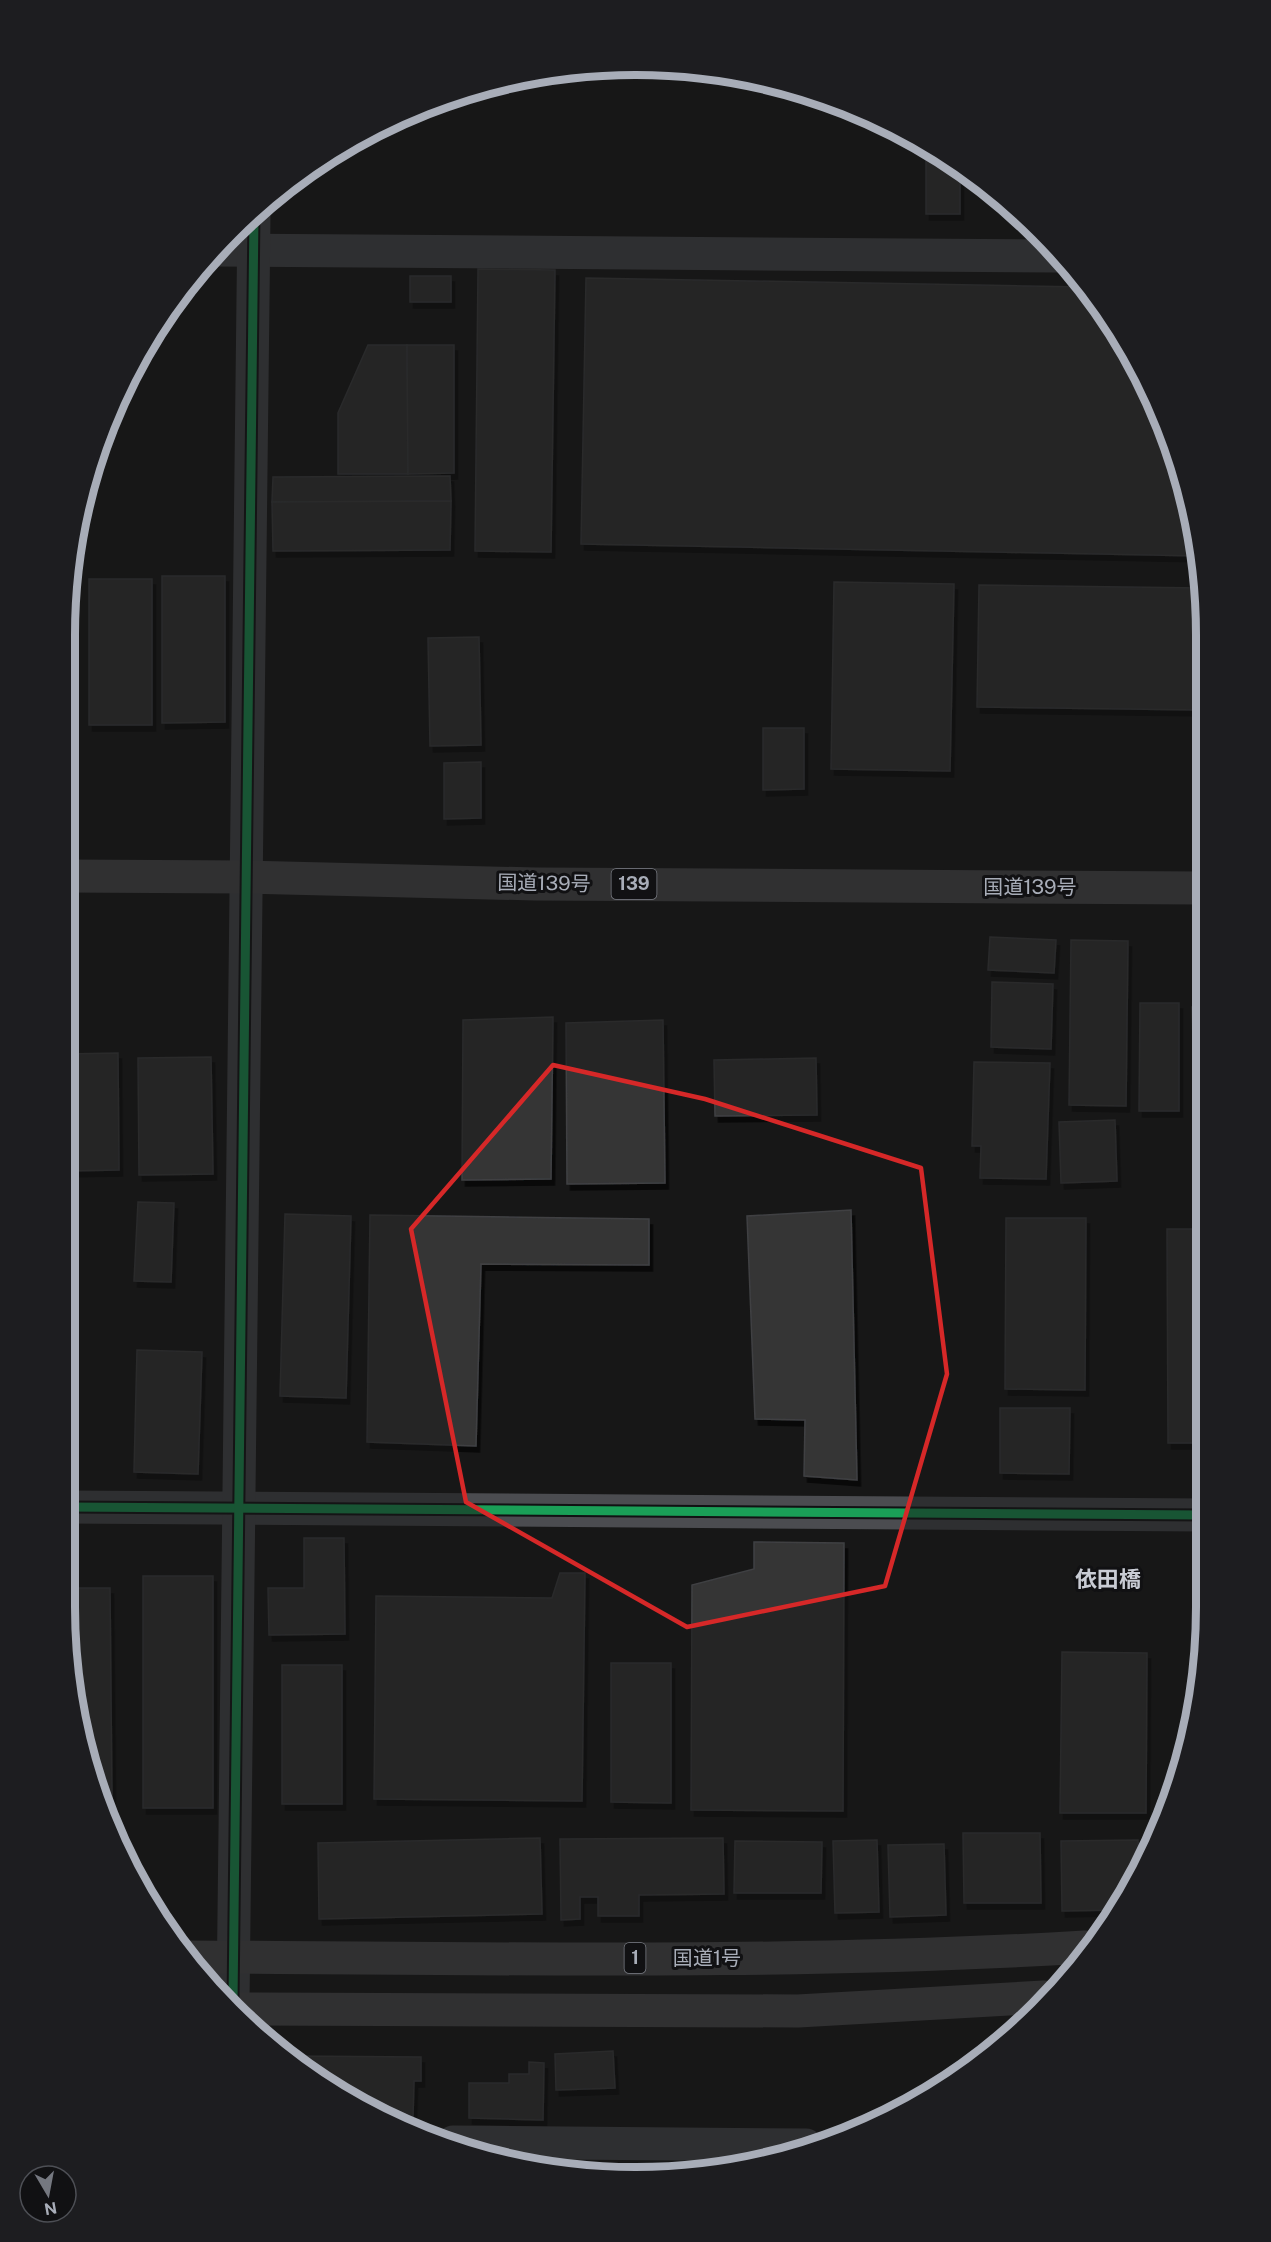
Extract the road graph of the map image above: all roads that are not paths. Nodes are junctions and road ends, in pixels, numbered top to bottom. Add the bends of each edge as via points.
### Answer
1 (254, 225) edge
2 (229, 250) edge
3 (254, 250) junction
4 (1048, 256) edge
5 (75, 876) edge
6 (246, 877) junction
7 (1196, 888) edge
8 (75, 1507) edge
9 (239, 1508) junction
10 (1196, 1515) edge
11 (1081, 1947) edge
12 (198, 1957) edge
13 (233, 1997) edge
14 (1037, 1997) edge
15 (245, 2009) edge
16 (471, 2142) edge
17 (791, 2145) edge

1 - 3 street
2 - 3 street
3 - 4 street
3 - 6 street
5 - 6 highway, 国道139号 / 139
6 - 7 highway, 国道139号 / 139 via 535,884
6 - 9 street
8 - 9 street
9 - 10 street
9 - 13 street
11 - 12 highway, 国道1号 / 1, bridge via 952,1955 733,1958
14 - 15 highway via 798,2011
16 - 17 street

